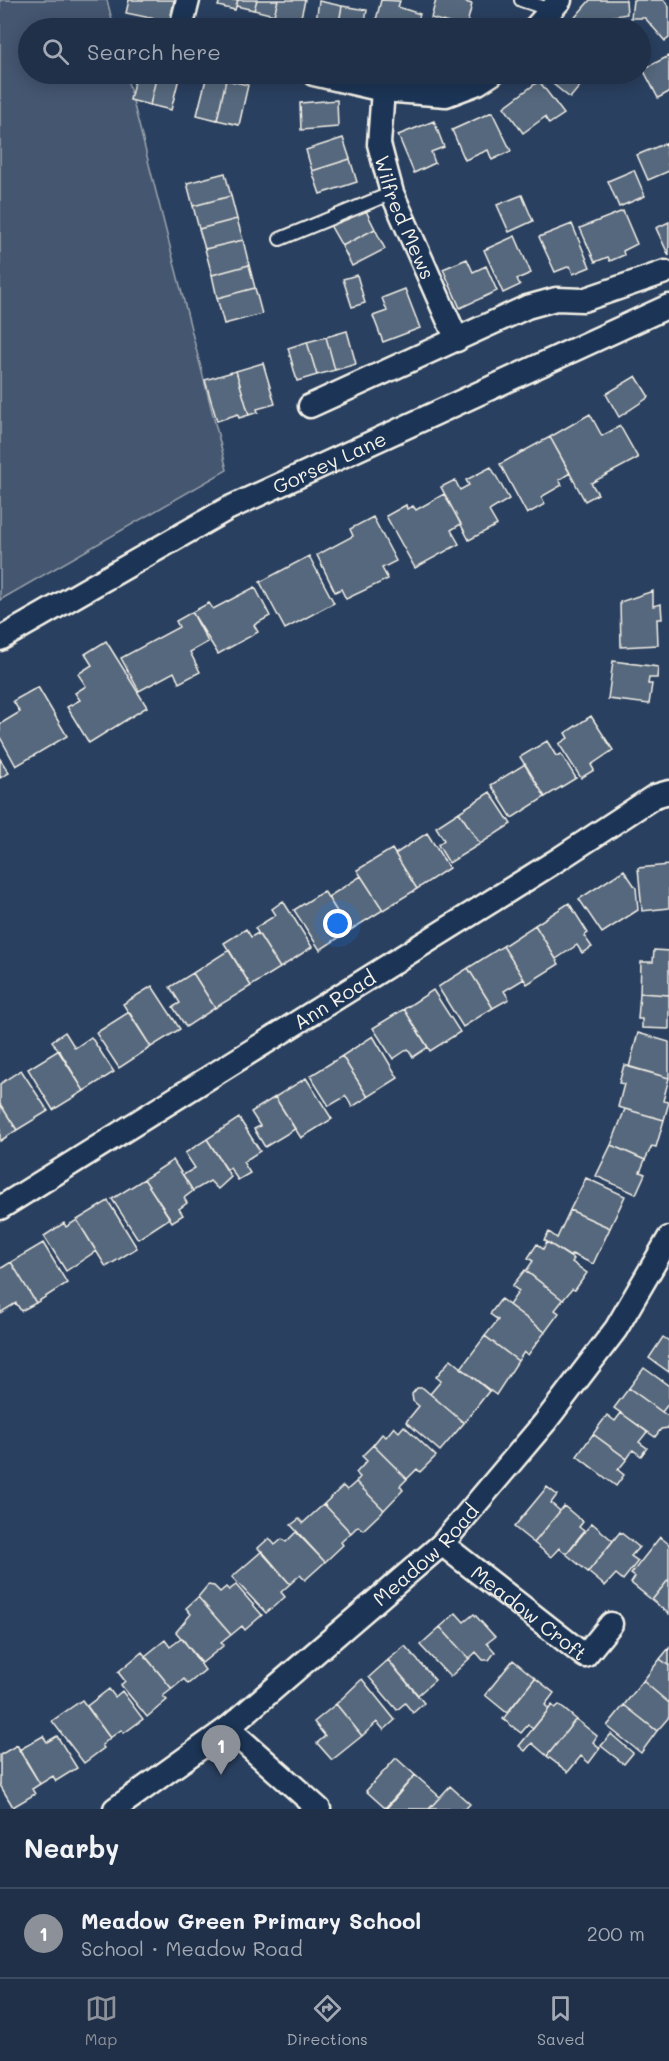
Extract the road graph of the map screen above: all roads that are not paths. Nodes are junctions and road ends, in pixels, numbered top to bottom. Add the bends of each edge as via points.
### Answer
1 (188, 0) edge
2 (521, 0) edge
3 (555, 5) edge
4 (184, 18) edge
5 (544, 18) edge
6 (357, 84) edge
7 (475, 84) edge
8 (383, 90) junction
9 (392, 192) junction
10 (279, 239) dead end
11 (667, 272) edge
12 (667, 313) edge
13 (457, 340) junction
14 (310, 406) dead end
15 (0, 639) edge
16 (669, 792) edge
17 (0, 1208) edge
18 (669, 1238) edge
19 (442, 1544) junction
20 (611, 1624) dead end
21 (228, 1728) junction
22 (115, 1809) edge
23 (319, 1809) edge

1 - 4 street
2 - 3 lane
3 - 5 street
6 - 8 street
7 - 8 street via 446,95
8 - 9 street, Wilfred Mews via 379,144
9 - 10 lane
9 - 13 street, Wilfred Mews
11 - 13 street via 583,300 556,299 527,306
12 - 15 street, Gorsey Lane via 227,509
13 - 14 street
16 - 17 street, Ann Road via 655,796
18 - 19 street, Meadow Road via 616,1329 545,1422
19 - 20 street, Meadow Croft via 585,1656
19 - 21 street, Meadow Road
21 - 22 street, Meadow Road
21 - 23 street

